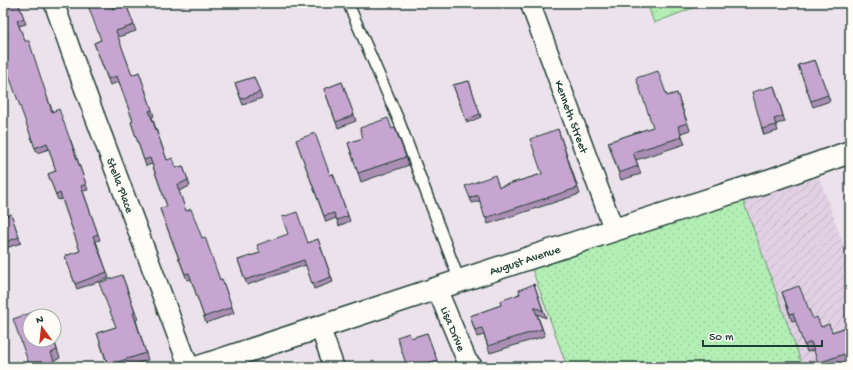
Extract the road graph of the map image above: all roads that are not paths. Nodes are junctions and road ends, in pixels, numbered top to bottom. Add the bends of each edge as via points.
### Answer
1 (54, 3) edge
2 (348, 3) edge
3 (530, 3) edge
4 (850, 152) edge
5 (614, 230) junction
6 (460, 282) junction
7 (437, 289) junction
8 (320, 327) junction
9 (227, 363) edge
10 (189, 367) edge
11 (199, 367) edge
12 (334, 367) edge
13 (473, 367) edge

1 - 10 street, Stella Place
2 - 6 lane via 399,121
3 - 5 street, Kenneth Street
4 - 5 street, August Avenue
5 - 6 street, August Avenue
6 - 7 street, August Avenue
7 - 8 street, August Avenue
7 - 13 street, Lisa Drive via 468,361
8 - 9 street, August Avenue
8 - 12 street
9 - 11 street, August Avenue

